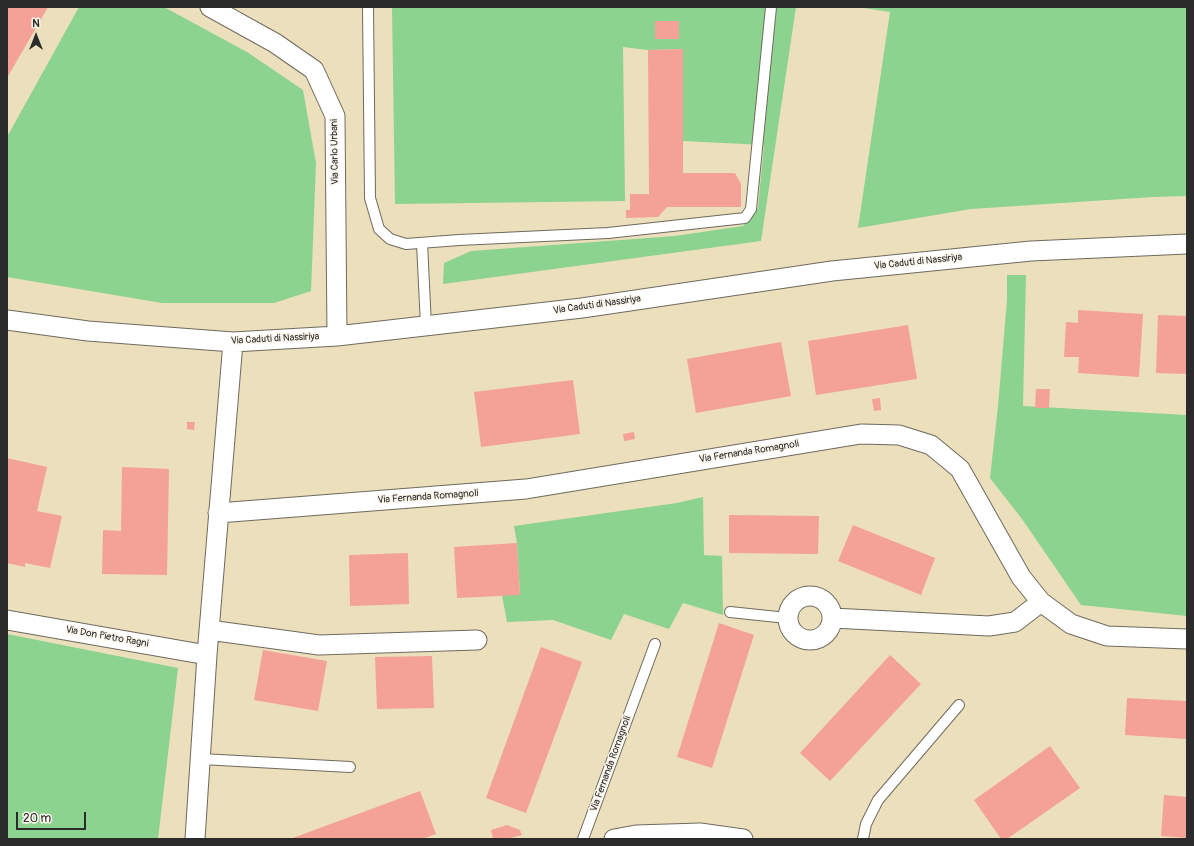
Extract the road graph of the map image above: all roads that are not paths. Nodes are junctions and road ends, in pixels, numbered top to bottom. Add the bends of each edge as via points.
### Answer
1 (210, 7) edge
2 (368, 7) edge
3 (771, 7) edge
4 (422, 243) junction
5 (1187, 244) edge
6 (7, 320) edge
7 (426, 326) junction
8 (336, 336) junction
9 (232, 342) junction
10 (218, 513) junction
11 (1041, 602) junction
12 (730, 612) dead end
13 (787, 618) junction
14 (832, 618) junction
15 (7, 620) edge
16 (209, 630) junction
17 (1187, 639) edge
18 (477, 640) dead end
19 (655, 644) dead end
20 (207, 655) junction
21 (959, 705) dead end
22 (201, 759) junction
23 (350, 768) dead end
24 (195, 839) edge
25 (583, 839) edge
26 (614, 839) edge
27 (743, 839) edge
28 (863, 839) edge

1 - 8 street, Via Carlo Urbani via 275,43 314,70 335,116
2 - 4 lane via 368,120 370,198 373,214 379,229 390,239 406,244
3 - 4 lane via 751,209 746,218 608,233
4 - 7 lane
5 - 7 street, Via Caduti di Nassiriya via 1031,251 832,271 582,308
6 - 9 street, Via Caduti di Nassiriya via 88,331
7 - 8 street, Via Caduti di Nassiriya
8 - 9 street, Via Caduti di Nassiriya
9 - 10 street
10 - 11 street, Via Fernanda Romagnoli via 526,489 861,434 899,435 930,445 960,469 1022,577
10 - 16 street
11 - 14 street via 1015,622 989,626
11 - 17 street, Via Fernanda Romagnoli via 1071,624 1107,636
12 - 13 lane
13 - 14 street via 794,633 810,640 825,633
13 - 14 street via 794,602 801,597 810,596 818,597 825,602
15 - 20 street, Via Don Pietro Ragni
16 - 18 street via 319,645
16 - 20 street
19 - 25 lane, Via Fernanda Romagnoli
20 - 22 street
21 - 28 lane via 878,800 866,824
22 - 23 lane
22 - 24 street
26 - 27 street via 636,835 700,834

